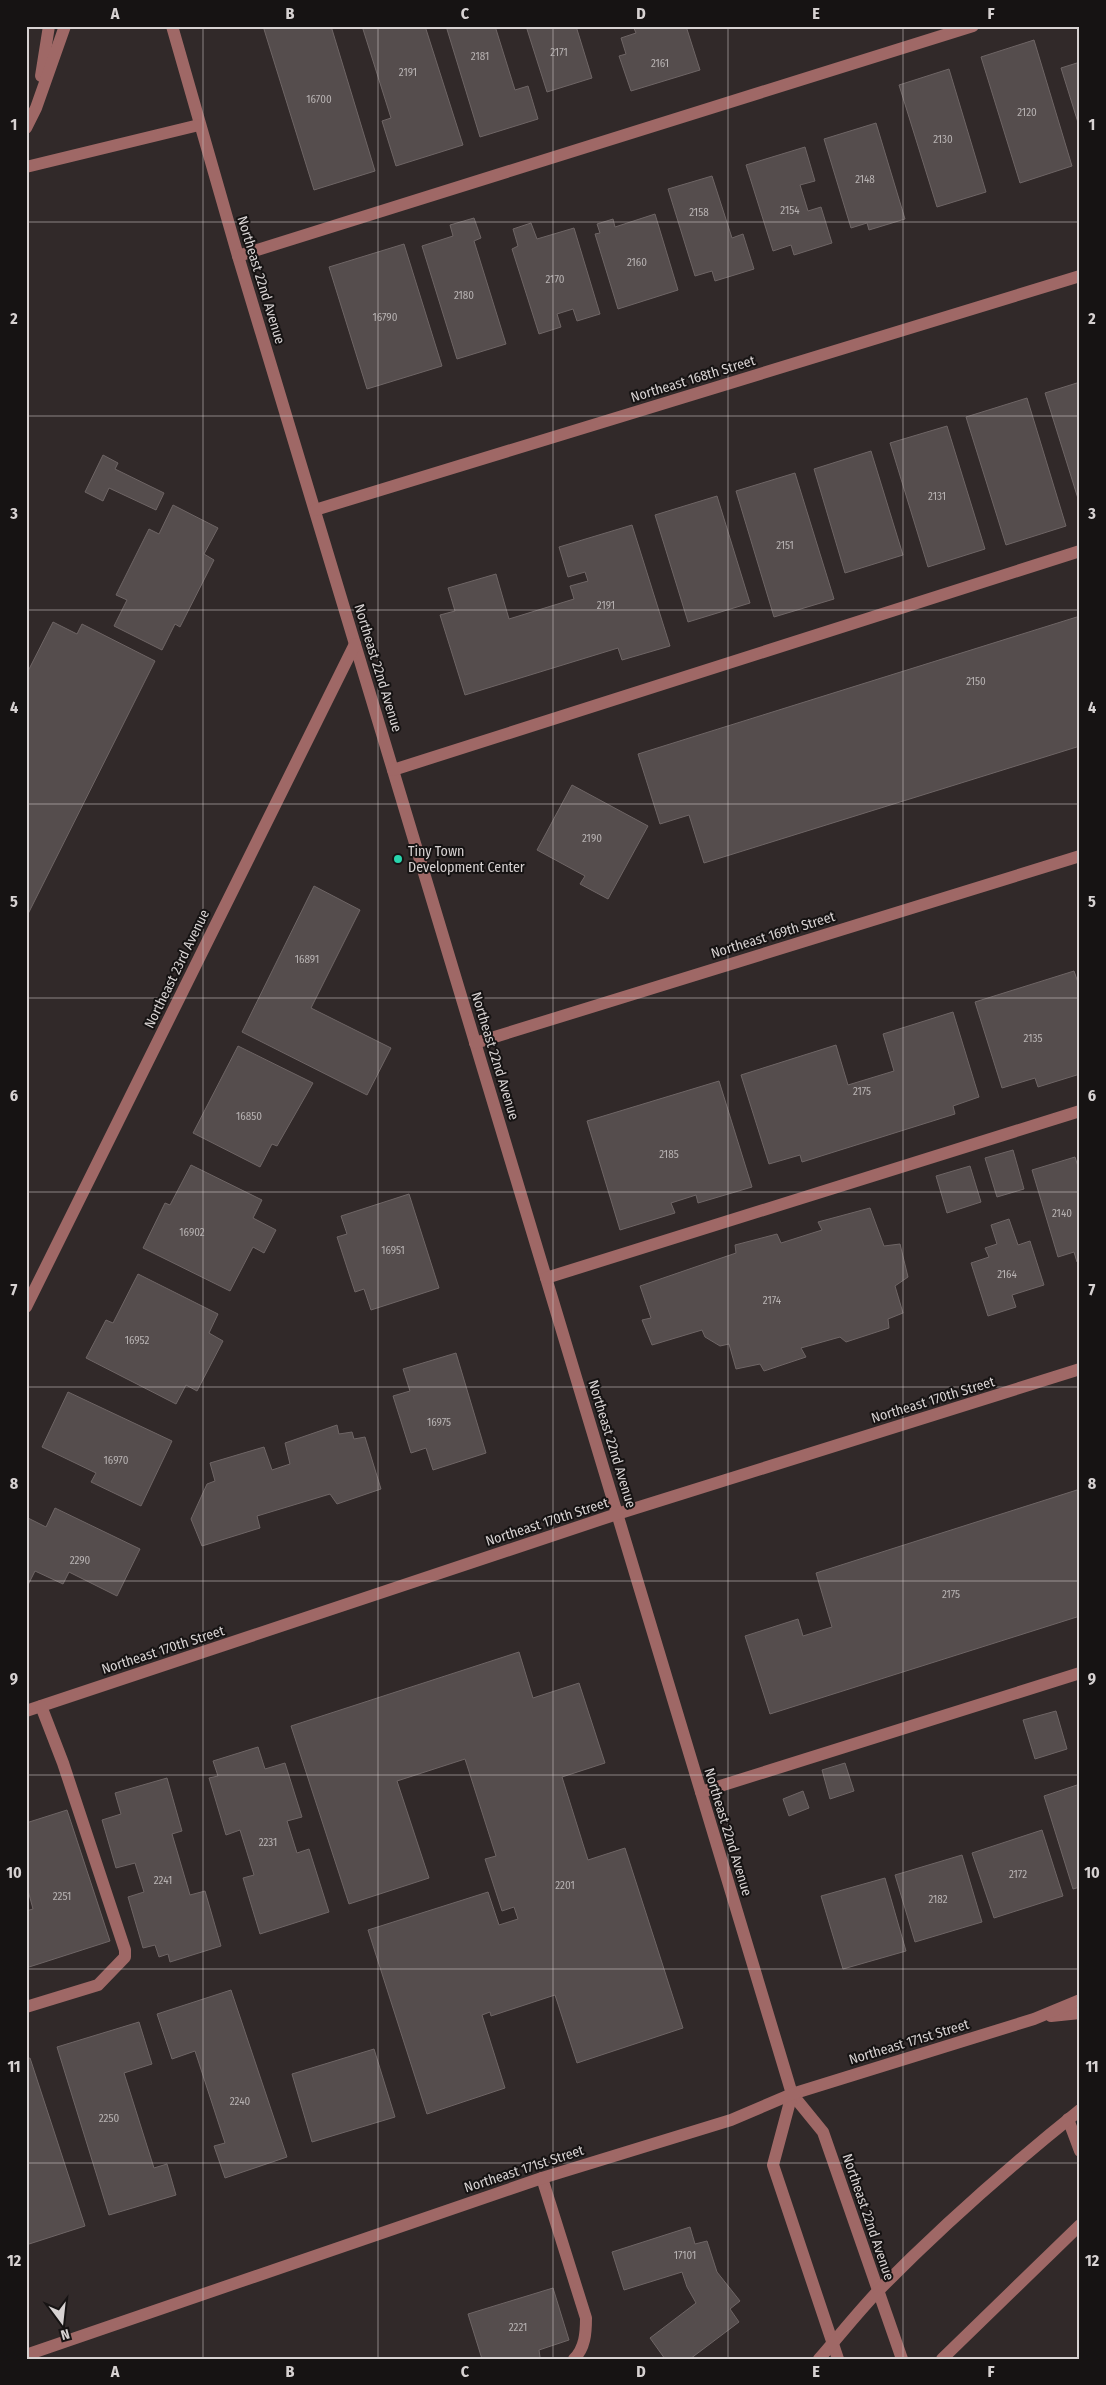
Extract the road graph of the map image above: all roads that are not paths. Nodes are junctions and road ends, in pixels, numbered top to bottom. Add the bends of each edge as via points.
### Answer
1 (49, 26) edge
2 (65, 26) edge
3 (172, 26) edge
4 (973, 26) edge
5 (36, 108) junction
6 (199, 125) junction
7 (26, 128) edge
8 (26, 167) edge
9 (238, 256) junction
10 (1080, 276) edge
11 (315, 510) junction
12 (1080, 551) edge
13 (355, 644) junction
14 (393, 770) junction
15 (1080, 856) edge
16 (475, 1043) junction
17 (1080, 1111) edge
18 (546, 1278) junction
19 (26, 1307) edge
20 (1080, 1370) edge
21 (617, 1514) junction
22 (1080, 1673) edge
23 (41, 1706) junction
24 (26, 1711) edge
25 (701, 1792) junction
26 (1080, 2000) edge
27 (26, 2007) edge
28 (1080, 2012) edge
29 (1034, 2019) junction
30 (792, 2094) junction
31 (1080, 2110) edge
32 (1068, 2119) junction
33 (1080, 2151) edge
34 (542, 2178) junction
35 (1080, 2225) edge
36 (878, 2291) junction
37 (834, 2342) junction
38 (26, 2355) edge
39 (574, 2359) edge
40 (819, 2359) edge
41 (838, 2359) edge
42 (902, 2359) edge
43 (942, 2359) edge

1 - 5 street
2 - 5 street
3 - 6 street, Northeast 22nd Avenue
4 - 9 street
5 - 7 street
6 - 8 street
6 - 9 street, Northeast 22nd Avenue
9 - 11 street, Northeast 22nd Avenue
10 - 11 street, Northeast 168th Street
11 - 13 street, Northeast 22nd Avenue
12 - 14 street
13 - 14 street, Northeast 22nd Avenue
13 - 19 street, Northeast 23rd Avenue
14 - 16 street, Northeast 22nd Avenue
15 - 16 street, Northeast 169th Street
16 - 18 street, Northeast 22nd Avenue
17 - 18 street
18 - 21 street, Northeast 22nd Avenue
20 - 21 street, Northeast 170th Street
21 - 23 street, Northeast 170th Street
21 - 25 street, Northeast 22nd Avenue
22 - 25 street
23 - 24 street, Northeast 170th Street
23 - 27 street via 63,1763 125,1957 98,1984
25 - 30 street, Northeast 22nd Avenue
26 - 29 street, Northeast 171st Street
28 - 29 street, Northeast 171st Street
29 - 30 street, Northeast 171st Street
30 - 34 street, Northeast 171st Street via 731,2120
30 - 36 street, Northeast 22nd Avenue via 823,2132
30 - 37 street via 774,2166
31 - 32 street
32 - 33 street
32 - 36 street via 999,2176
34 - 38 street, Northeast 171st Street
34 - 39 street via 586,2318 586,2336
35 - 43 street
36 - 37 street
36 - 42 street, Northeast 22nd Avenue
37 - 40 street
37 - 41 street

